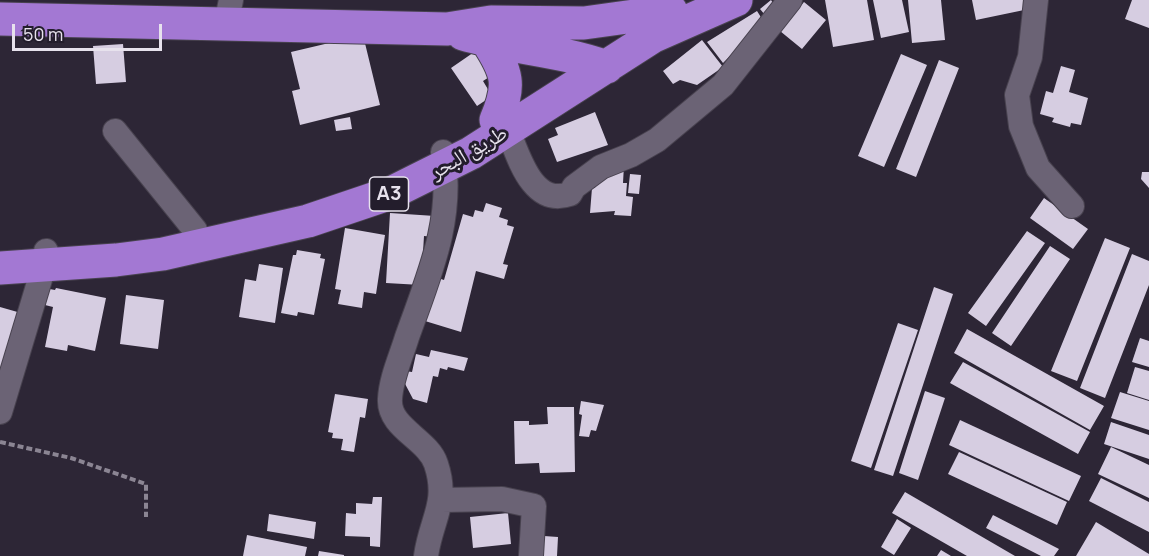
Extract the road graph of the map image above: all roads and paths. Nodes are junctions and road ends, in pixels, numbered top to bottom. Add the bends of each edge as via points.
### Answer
1 (736, 0) edge
2 (790, 0) edge
3 (1036, 0) edge
4 (685, 5) edge
5 (228, 12) edge
6 (0, 19) edge
7 (584, 23) junction
8 (447, 28) junction
9 (487, 41) junction
10 (607, 58) junction
11 (502, 126) junction
12 (115, 132) dead end
13 (444, 158) junction
14 (1072, 206) dead end
15 (197, 237) junction
16 (0, 249) edge
17 (45, 258) junction
18 (0, 268) edge
19 (0, 412) edge
20 (0, 442) edge
21 (442, 500) junction
22 (146, 517) dead end
23 (426, 556) edge
24 (531, 556) edge

1 - 10 highway, طريق البحر / A3
2 - 11 street via 723,85 657,140 601,167 570,194 554,196 538,189
3 - 14 street via 1030,57 1017,95 1021,126 1038,168
4 - 7 highway
4 - 10 highway, طريق البحر / A3
5 - 6 highway
5 - 8 highway
7 - 8 highway via 491,22
7 - 10 highway
8 - 9 highway
9 - 10 highway
9 - 11 highway via 501,64 507,86
10 - 11 highway, طريق البحر / A3
11 - 13 highway, طريق البحر / A3
12 - 15 street
13 - 15 highway, طريق البحر / A3 via 391,193 308,221
13 - 21 street via 439,250 396,369 390,397 397,419 436,462
15 - 17 highway, طريق البحر / A3 via 163,254
16 - 17 highway, طريق البحر / A3
17 - 18 highway, طريق البحر / A3
17 - 19 street
20 - 22 path via 71,458 147,484
21 - 23 street via 433,520
21 - 24 street via 502,499 534,506

